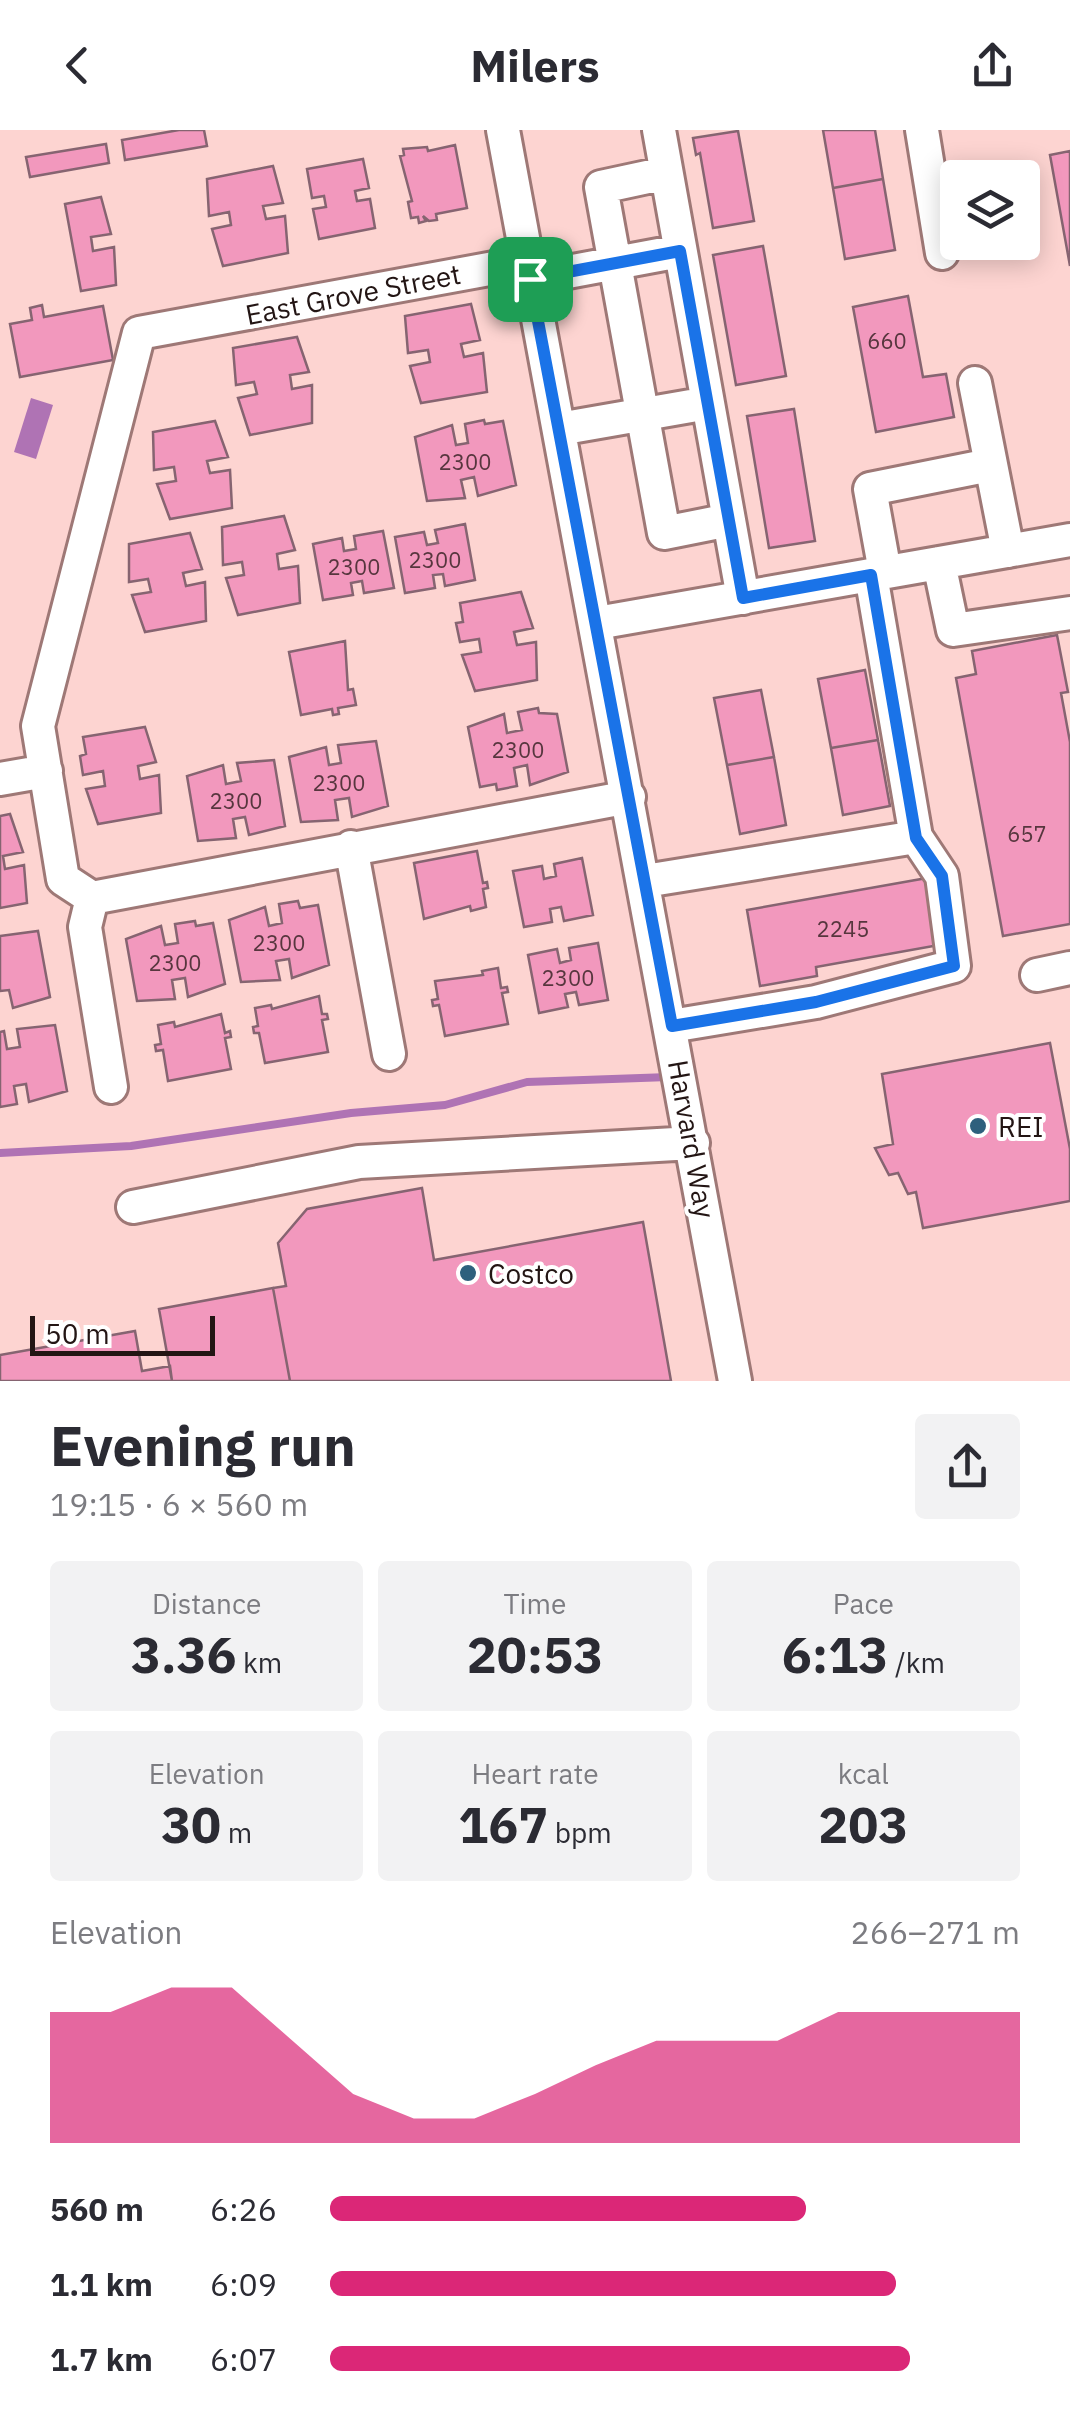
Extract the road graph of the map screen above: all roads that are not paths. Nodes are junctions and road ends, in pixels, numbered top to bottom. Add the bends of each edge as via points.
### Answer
1 (503, 130) edge
2 (658, 130) edge
3 (922, 130) edge
4 (666, 173) junction
5 (940, 240) edge
6 (680, 251) junction
7 (615, 262) junction
8 (528, 270) junction
9 (975, 383) dead end
10 (708, 404) junction
11 (642, 416) junction
12 (559, 429) junction
13 (990, 465) junction
14 (729, 520) junction
15 (1070, 540) edge
16 (1008, 551) junction
17 (940, 563) junction
18 (878, 574) junction
19 (743, 598) junction
20 (1070, 613) edge
21 (597, 623) junction
22 (46, 771) junction
23 (0, 779) edge
24 (630, 797) junction
25 (916, 838) junction
26 (351, 847) junction
27 (645, 881) junction
28 (92, 898) junction
29 (1070, 968) edge
30 (1036, 975) dead end
31 (672, 1026) junction
32 (390, 1054) dead end
33 (111, 1087) dead end
34 (693, 1143) junction
35 (133, 1207) dead end
36 (735, 1381) edge

1 - 8 street, Harvard Way
2 - 4 street
3 - 5 street
4 - 6 street
4 - 7 street via 601,187
6 - 7 street, East Grove Street
6 - 10 street
7 - 8 street, East Grove Street
7 - 11 street
8 - 12 street, Harvard Way
8 - 22 street, East Grove Street via 139,333 38,726
9 - 13 street
10 - 11 street
10 - 14 street
11 - 12 street
11 - 14 street via 664,532
12 - 21 street, Harvard Way
13 - 16 street
13 - 18 street via 870,489
14 - 19 street
15 - 16 street
16 - 17 street
17 - 18 street
17 - 20 street via 953,630
18 - 19 street
18 - 25 street
19 - 21 street
21 - 24 street, Harvard Way
22 - 23 street
22 - 28 street via 63,879
24 - 26 street
24 - 27 street, Harvard Way
25 - 27 street
25 - 31 street via 942,876 954,966 816,1002
26 - 28 street
26 - 32 street
27 - 31 street, Harvard Way
28 - 33 street via 85,927
29 - 30 street
31 - 34 street, Harvard Way
34 - 35 street via 360,1162
34 - 36 street, Harvard Way

